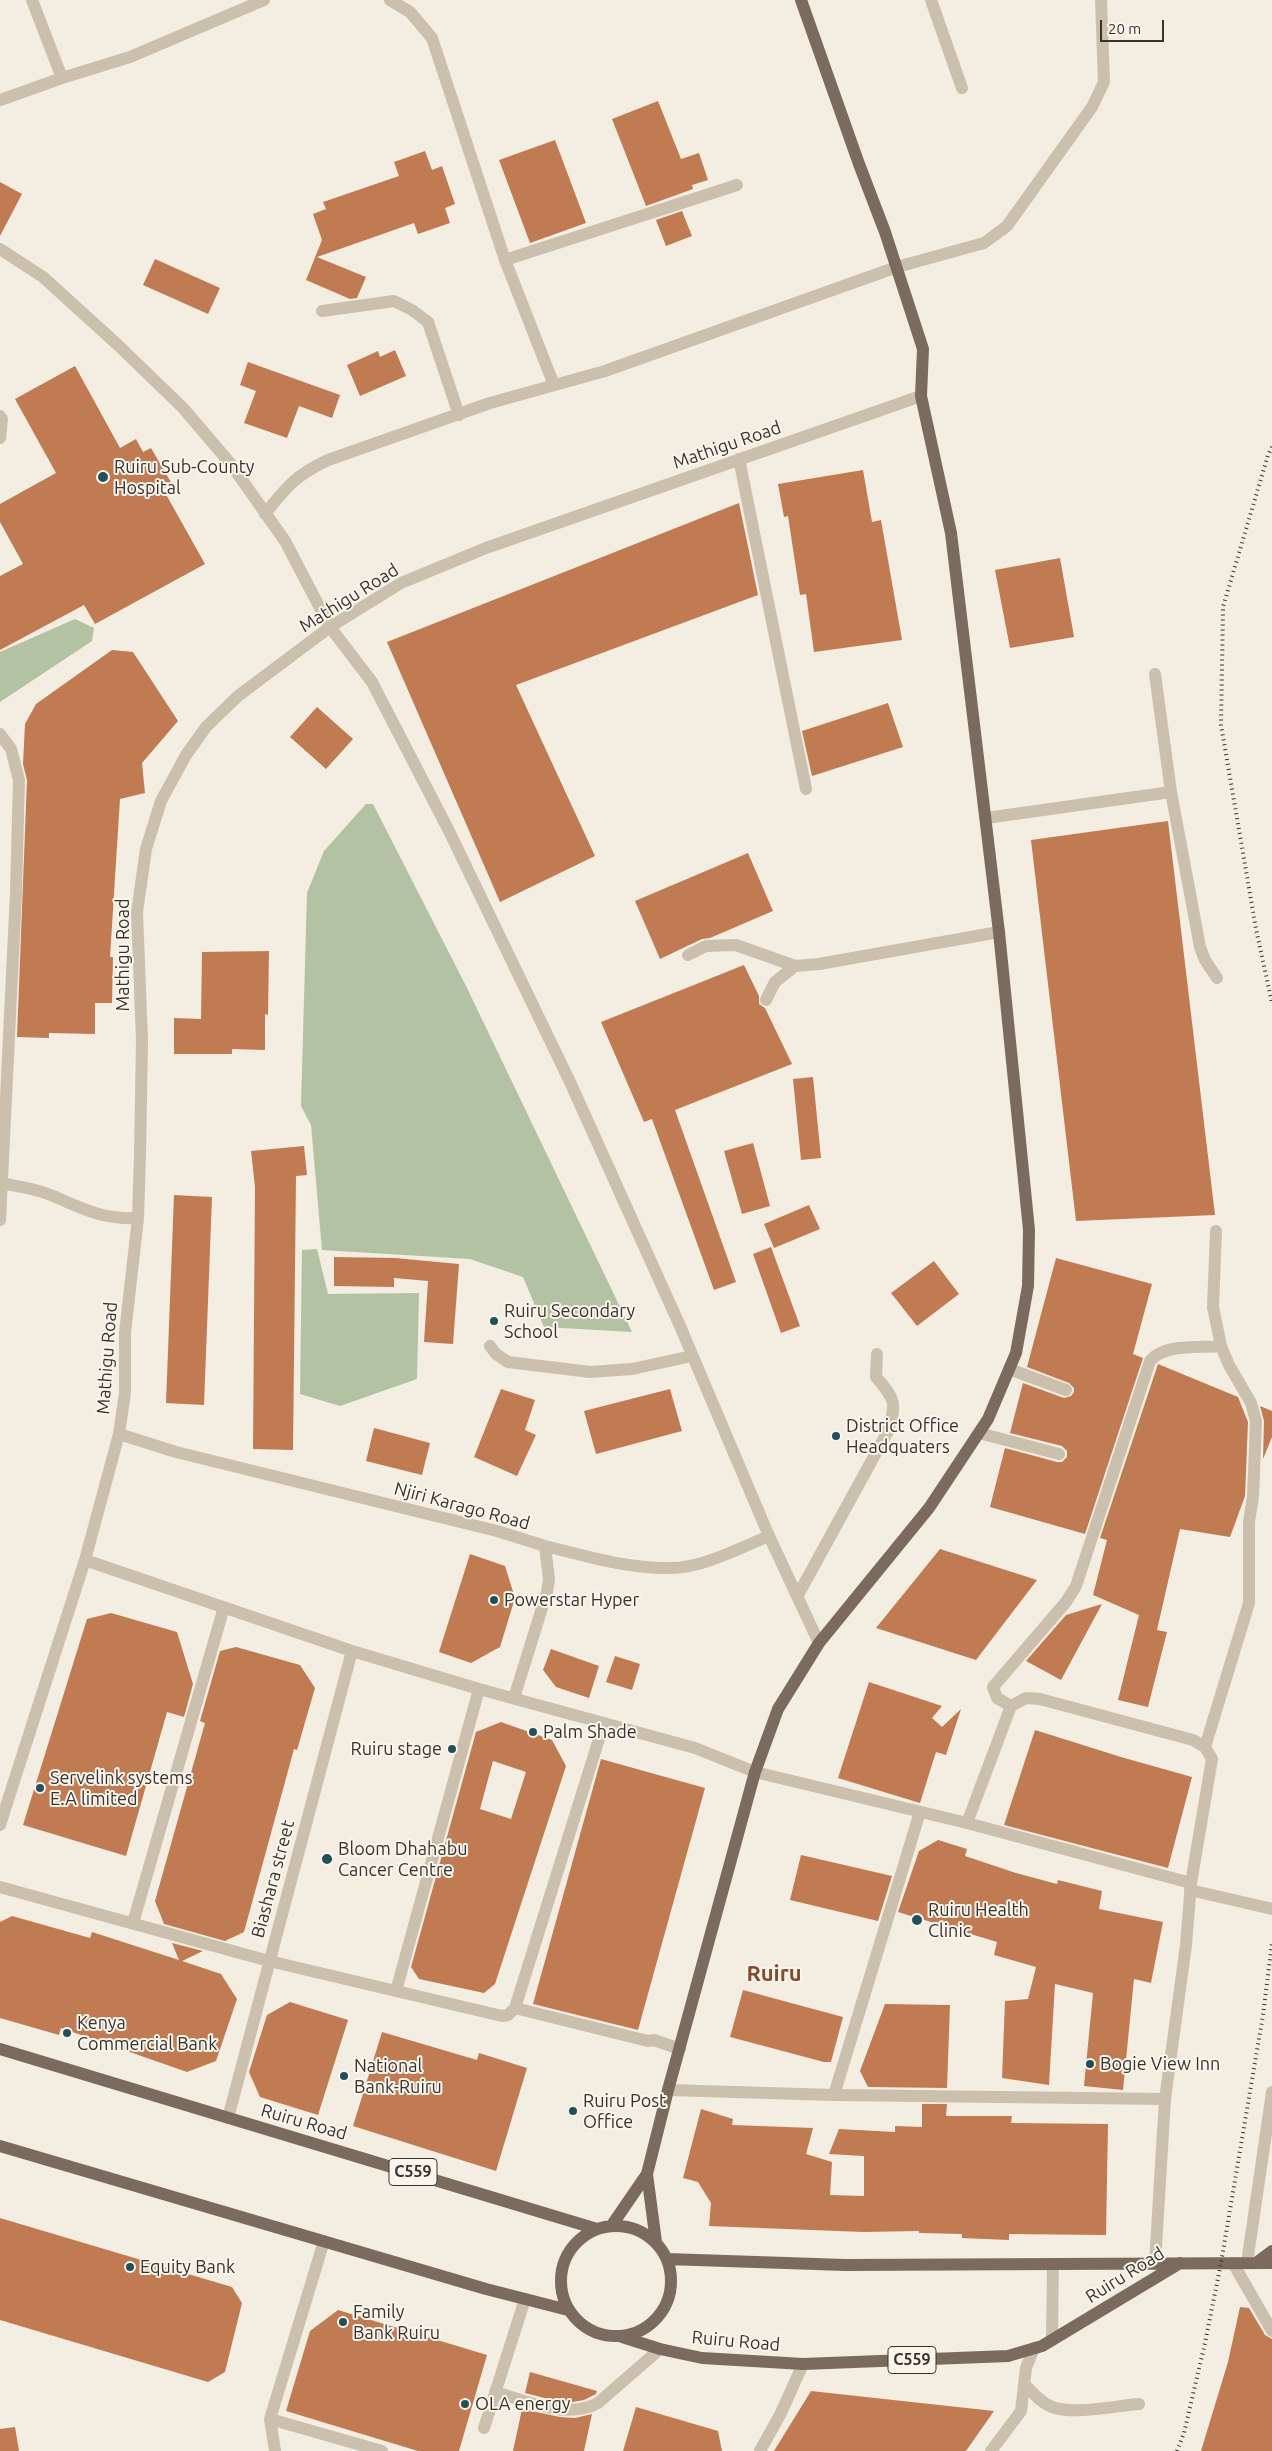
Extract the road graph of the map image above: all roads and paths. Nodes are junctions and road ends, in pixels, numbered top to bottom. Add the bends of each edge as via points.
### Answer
1 (32, 0) edge
2 (264, 0) edge
3 (390, 0) edge
4 (801, 0) edge
5 (931, 0) edge
6 (1101, 0) edge
7 (62, 78) junction
8 (962, 88) dead end
9 (0, 100) edge
10 (737, 185) dead end
11 (0, 249) edge
12 (505, 260) junction
13 (897, 267) junction
14 (322, 311) dead end
15 (554, 385) junction
16 (921, 396) junction
17 (459, 415) junction
18 (0, 416) edge
19 (0, 438) edge
20 (739, 459) junction
21 (265, 514) junction
22 (330, 627) junction
23 (1155, 674) dead end
24 (0, 734) edge
25 (806, 789) dead end
26 (1171, 792) junction
27 (986, 818) junction
28 (999, 932) junction
29 (688, 955) dead end
30 (795, 966) junction
31 (1217, 978) dead end
32 (766, 1000) dead end
33 (1, 1183) junction
34 (138, 1218) junction
35 (0, 1220) edge
36 (1216, 1230) dead end
37 (490, 1346) dead end
38 (1221, 1346) junction
39 (877, 1354) dead end
40 (692, 1356) junction
41 (1009, 1369) junction
42 (1066, 1390) dead end
43 (979, 1432) junction
44 (119, 1434) junction
45 (1059, 1454) dead end
46 (770, 1536) junction
47 (545, 1546) junction
48 (85, 1560) junction
49 (798, 1595) junction
50 (224, 1607) junction
51 (819, 1643) junction
52 (352, 1651) junction
53 (480, 1689) junction
54 (514, 1698) junction
55 (1011, 1706) junction
56 (604, 1723) junction
57 (1205, 1747) junction
58 (755, 1772) junction
59 (920, 1812) junction
60 (967, 1823) junction
61 (0, 1825) edge
62 (0, 1887) edge
63 (1190, 1887) junction
64 (1272, 1909) edge
65 (133, 1923) junction
66 (269, 1961) junction
67 (396, 1991) junction
68 (515, 2008) junction
69 (680, 2049) junction
70 (0, 2050) edge
71 (668, 2090) junction
72 (1272, 2092) edge
73 (834, 2095) junction
74 (1166, 2099) junction
75 (228, 2118) junction
76 (0, 2146) edge
77 (647, 2174) junction
78 (612, 2225) junction
79 (597, 2228) junction
80 (324, 2241) junction
81 (656, 2242) junction
82 (1272, 2250) edge
83 (667, 2258) junction
84 (1155, 2263) junction
85 (1180, 2263) junction
86 (1233, 2263) junction
87 (1251, 2263) junction
88 (1272, 2263) edge
89 (1054, 2264) junction
90 (525, 2299) junction
91 (568, 2310) junction
92 (1272, 2331) edge
93 (622, 2337) junction
94 (1052, 2340) junction
95 (1034, 2348) junction
96 (660, 2350) junction
97 (803, 2364) junction
98 (1025, 2385) junction
99 (495, 2392) junction
100 (1139, 2404) dead end
101 (270, 2419) junction
102 (484, 2428) dead end
103 (275, 2451) edge
104 (382, 2451) edge
105 (760, 2451) edge
106 (991, 2451) edge

1 - 7 street
2 - 7 street via 130,57
3 - 12 street via 410,12 432,38
4 - 13 main road
5 - 8 street
6 - 13 street via 1104,82 1092,107 1030,196 1007,226 984,243
7 - 9 street
10 - 12 street
11 - 21 street via 43,278 183,408 230,463
12 - 15 street
13 - 15 street via 605,371
13 - 16 main road via 923,349
14 - 17 street via 394,302 428,322
15 - 17 street
16 - 20 street, Mathigu Road
16 - 27 main road via 952,533
17 - 21 street via 328,460 304,472 289,484
18 - 19 street
20 - 22 street, Mathigu Road via 444,565 401,583
20 - 25 street
21 - 22 street via 285,541
22 - 34 street, Mathigu Road via 238,696 206,727 186,754 161,801 146,849 138,912 142,1040
22 - 40 street via 372,682 448,831 570,1082
23 - 26 street
24 - 33 street via 11,749 19,780
26 - 27 street
26 - 31 street via 1200,947 1204,960
27 - 28 main road
28 - 30 street
28 - 41 main road via 1029,1230 1028,1286 1016,1353
29 - 30 street via 706,946 736,945
30 - 32 street via 775,982
33 - 34 street via 45,1192 102,1217 116,1220
33 - 35 street
34 - 44 street, Mathigu Road via 125,1333 125,1393
36 - 38 street via 1213,1308
37 - 40 street via 508,1362 590,1372 632,1369
38 - 55 street via 1166,1350 1150,1361 1076,1586 1066,1602 993,1686 996,1698
38 - 57 street via 1251,1403 1256,1421 1249,1603
39 - 49 street via 876,1377 889,1392 895,1410 888,1431
40 - 46 street
41 - 42 street
41 - 43 main road via 988,1419
43 - 45 street
43 - 51 main road via 929,1508
44 - 47 street, Njiri Karago Road
44 - 48 street, Mathigu Road
46 - 47 street via 709,1560 672,1568 620,1564
46 - 49 street
47 - 54 street, Njiri Karago Road via 549,1579 547,1592
48 - 50 street
48 - 61 street, Mathigu Road
49 - 51 street
50 - 52 street
50 - 65 street
51 - 58 main road via 778,1709
52 - 53 street
52 - 66 street, Biashara street
53 - 54 street
53 - 67 street
54 - 56 street
55 - 57 street via 1026,1698 1040,1699 1193,1740
55 - 60 street
56 - 58 street via 695,1748
56 - 68 street
57 - 63 street via 1212,1759
58 - 59 street
58 - 69 main road
59 - 60 street
59 - 73 street
60 - 63 street
62 - 65 street
63 - 64 street
63 - 74 street via 1186,1945
65 - 66 street
66 - 67 street
66 - 75 street, Biashara street
67 - 68 street via 502,2016
68 - 69 street
69 - 71 main road
70 - 75 main road, Ruiru Road / C559
71 - 73 street
71 - 77 main road
72 - 87 street
73 - 74 street
74 - 84 street
75 - 79 main road, Ruiru Road / C559
76 - 80 main road
77 - 78 main road
77 - 81 main road
78 - 79 main road
78 - 81 main road via 635,2229
79 - 91 main road via 576,2242 563,2262 560,2279
80 - 90 main road
80 - 101 street
81 - 83 main road
82 - 87 main road
83 - 89 main road, Ruiru Road via 845,2265
83 - 93 main road via 672,2279 669,2300 659,2318 642,2331
84 - 85 main road, Ruiru Road
84 - 89 main road, Ruiru Road
85 - 86 main road
85 - 94 main road, Ruiru Road / C559
86 - 87 main road
86 - 92 street
87 - 88 main road
89 - 94 street
90 - 91 main road
90 - 99 street
91 - 93 main road via 588,2329 601,2335
93 - 96 main road, Ruiru Road / C559
94 - 95 main road, Ruiru Road / C559
95 - 97 main road, Ruiru Road / C559 via 1008,2356
95 - 98 street via 1026,2368
96 - 97 main road, Ruiru Road / C559 via 702,2358
96 - 99 street via 598,2404 587,2409 566,2411
97 - 105 street
98 - 100 street via 1037,2398 1053,2407 1073,2410
98 - 106 street via 1022,2411
99 - 102 street
101 - 103 street
101 - 104 street

